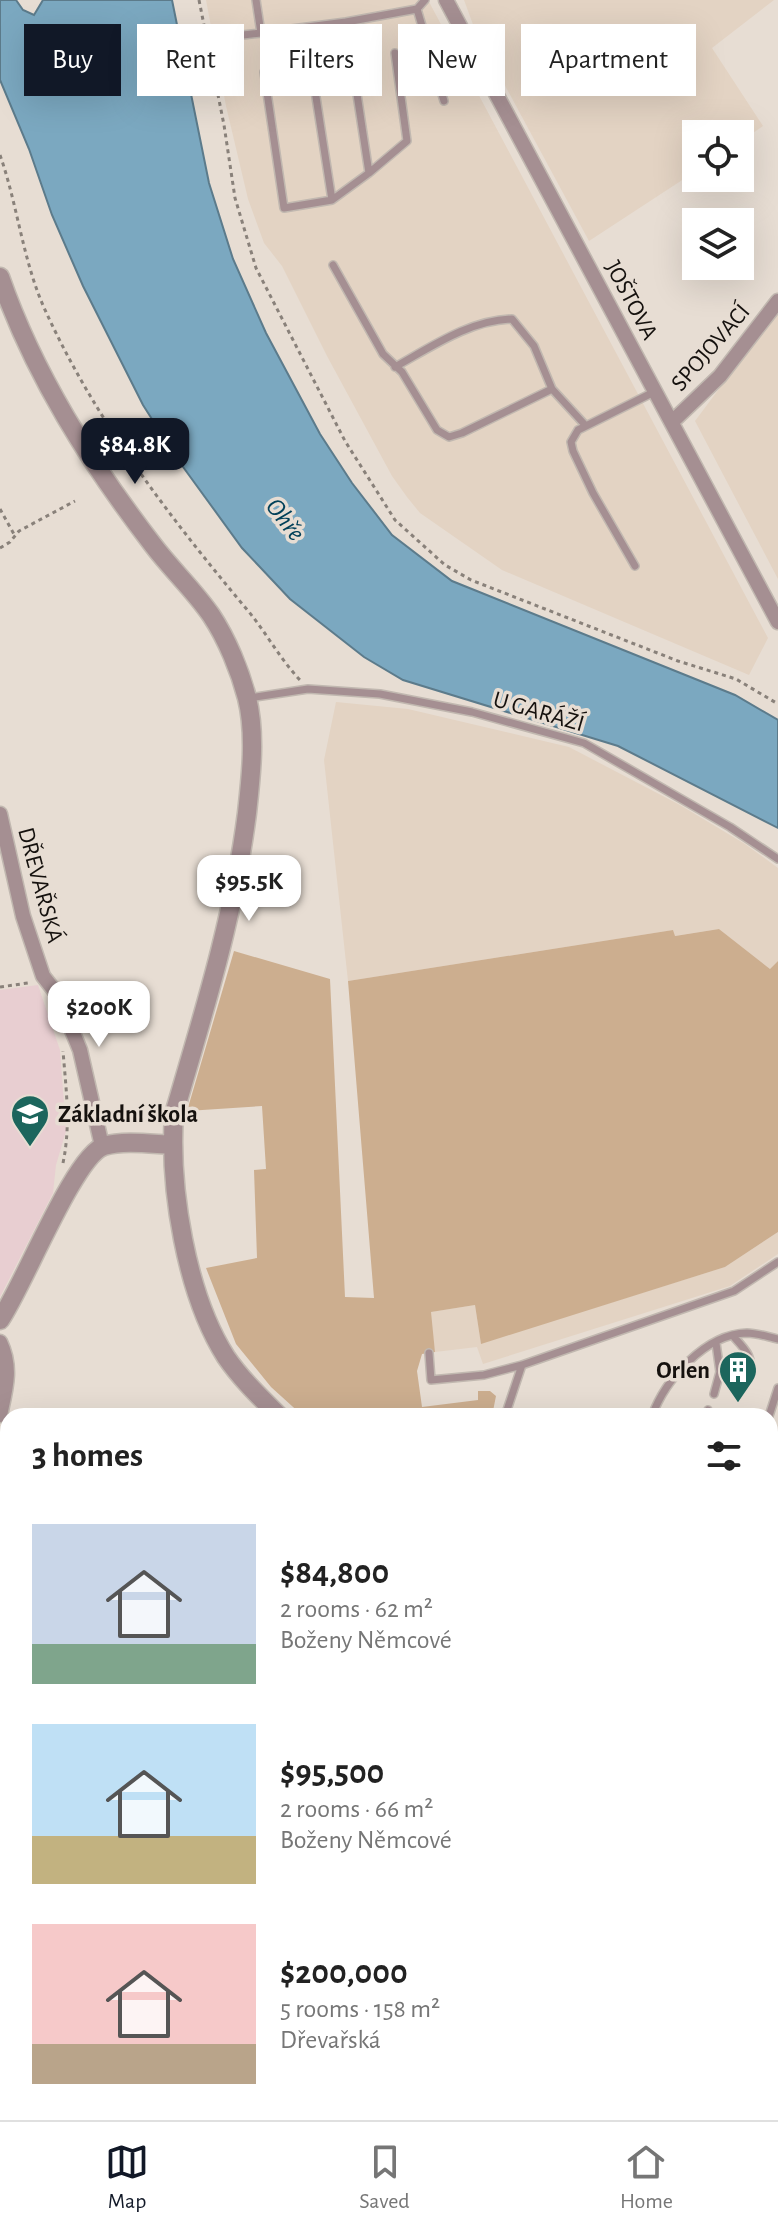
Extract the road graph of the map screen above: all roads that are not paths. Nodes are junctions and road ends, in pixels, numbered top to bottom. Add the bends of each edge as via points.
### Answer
1 (256, 0) edge
2 (425, 0) edge
3 (446, 0) edge
4 (417, 9) junction
5 (346, 22) junction
6 (331, 24) edge
7 (260, 26) edge
8 (395, 53) dead end
9 (268, 96) edge
10 (316, 96) edge
11 (444, 101) dead end
12 (369, 173) junction
13 (332, 200) junction
14 (333, 265) dead end
15 (0, 277) edge
16 (778, 301) edge
17 (395, 367) junction
18 (552, 389) junction
19 (656, 391) junction
20 (673, 421) junction
21 (586, 426) junction
22 (635, 566) dead end
23 (778, 622) edge
24 (247, 698) junction
25 (0, 814) edge
26 (778, 859) edge
27 (172, 1145) junction
28 (102, 1146) junction
29 (778, 1262) edge
30 (0, 1320) edge
31 (733, 1336) junction
32 (778, 1339) edge
33 (0, 1342) edge
34 (716, 1343) junction
35 (429, 1353) dead end
36 (522, 1365) junction
37 (749, 1376) dead end
38 (714, 1394) dead end
39 (1, 1408) edge
40 (272, 1408) edge
41 (508, 1408) edge
42 (656, 1408) edge

1 - 7 lane
2 - 4 lane
3 - 19 street, JOŠTOVA
4 - 5 lane
4 - 11 lane
5 - 6 lane
5 - 12 lane
8 - 12 lane via 407,141
9 - 13 lane via 284,208
10 - 13 lane
12 - 13 lane
14 - 17 lane
15 - 24 street via 62,412 113,491 211,615
16 - 20 street, SPOJOVACÍ via 720,376
17 - 18 lane via 437,430 449,437
17 - 18 lane via 455,335 512,319 534,346
18 - 21 lane
19 - 20 street, JOŠTOVA
19 - 21 lane
20 - 23 street, JOŠTOVA
21 - 22 lane via 575,433 573,451
24 - 26 lane, U GARÁŽÍ via 308,689 380,694 584,743
24 - 27 street via 250,790 234,898 174,1114
25 - 28 street, DŘEVAŘSKÁ via 23,916 80,1050
27 - 28 street
27 - 40 street via 177,1204 207,1319 236,1370
28 - 30 street via 89,1155 69,1186
29 - 36 lane via 734,1291
31 - 32 lane
31 - 34 lane
31 - 37 lane via 752,1362
33 - 39 street via 8,1371
34 - 38 lane via 720,1372
34 - 42 lane via 674,1374
35 - 36 lane via 431,1380
36 - 41 lane

